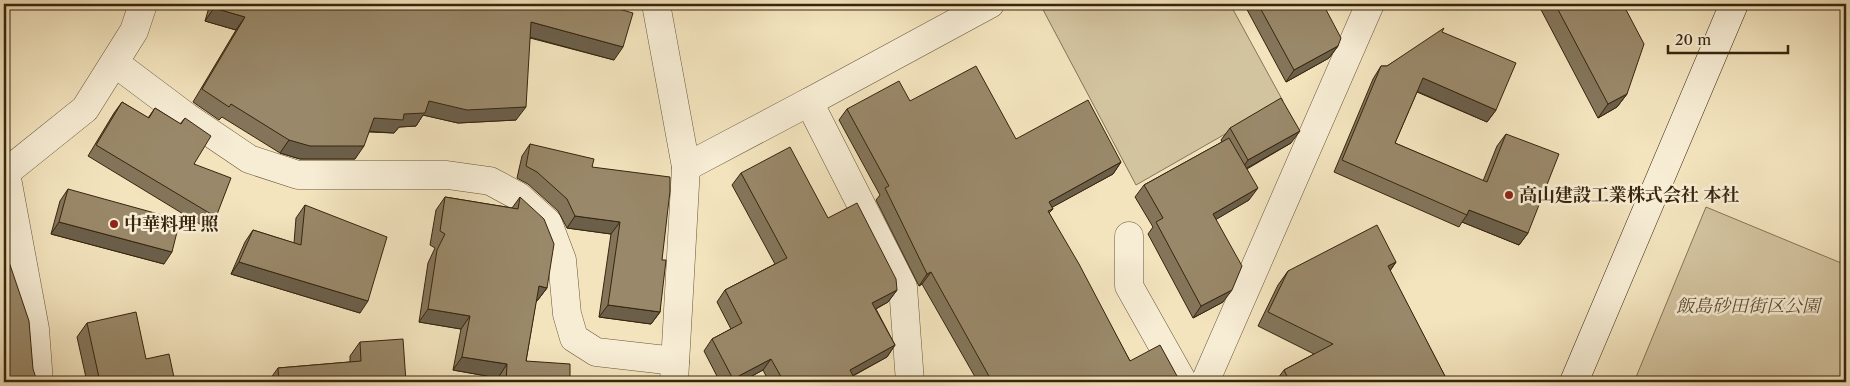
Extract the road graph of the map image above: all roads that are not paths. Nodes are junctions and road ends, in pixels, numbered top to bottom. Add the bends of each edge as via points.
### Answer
1 (143, 4) edge
2 (656, 4) edge
3 (990, 4) edge
4 (1370, 4) edge
5 (1734, 4) edge
6 (115, 63) junction
7 (809, 102) junction
8 (686, 167) junction
9 (5, 173) edge
10 (1129, 236) dead end
11 (675, 372) edge
12 (39, 382) edge
13 (910, 382) edge
14 (1183, 382) edge
15 (1205, 382) edge
16 (1574, 382) edge

1 - 6 street via 134,31
2 - 8 street
3 - 7 street
4 - 15 street
5 - 16 street
6 - 9 street via 85,109
6 - 11 street via 249,159 298,175 447,175 490,181 518,196 548,223 562,260 567,314 574,338 596,352
7 - 8 street
7 - 13 street via 903,287
8 - 11 street
9 - 12 street via 35,329
10 - 14 street via 1129,286

